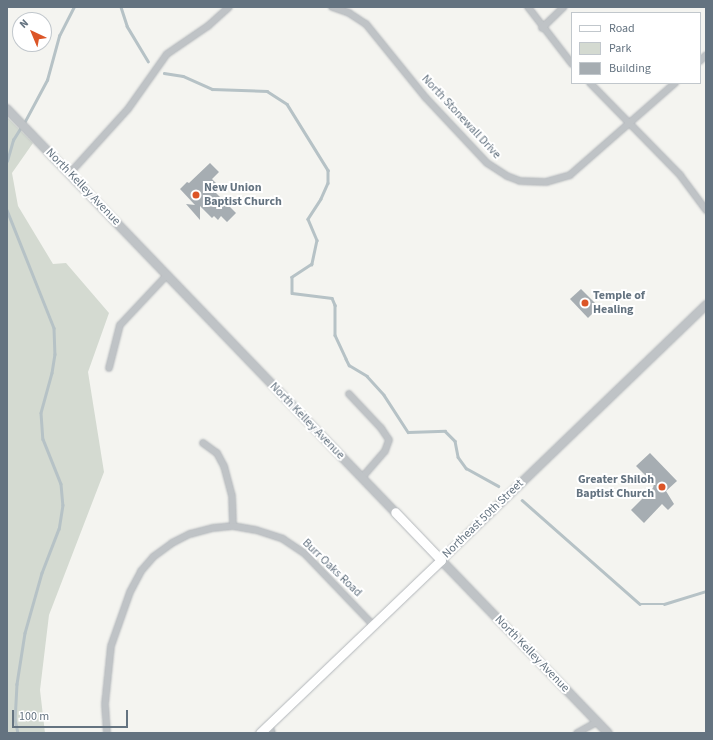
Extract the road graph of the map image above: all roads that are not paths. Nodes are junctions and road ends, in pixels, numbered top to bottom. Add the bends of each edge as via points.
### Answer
1 (229, 7) edge
2 (332, 7) edge
3 (528, 7) edge
4 (564, 7) edge
5 (542, 28) junction
6 (571, 63) edge
7 (591, 84) edge
8 (674, 84) edge
9 (7, 109) edge
10 (630, 123) junction
11 (70, 173) junction
12 (706, 210) edge
13 (167, 275) junction
14 (706, 305) edge
15 (109, 368) dead end
16 (349, 394) dead end
17 (204, 443) dead end
18 (362, 477) junction
19 (395, 512) joint
20 (233, 526) junction
21 (441, 560) junction
22 (373, 625) junction
23 (597, 722) junction
24 (271, 729) edge
25 (107, 733) edge
26 (260, 733) edge
27 (577, 733) edge
28 (608, 733) edge

1 - 11 street via 208,26 167,54 128,109
2 - 10 street, North Stonewall Drive via 349,13 366,24 426,98 487,163 507,176 520,181 546,182 570,175
3 - 5 street
4 - 5 street
5 - 6 street
7 - 10 street
8 - 10 street, North Stonewall Drive
9 - 11 street, North Kelley Avenue
10 - 12 street via 680,175
11 - 13 street, North Kelley Avenue
13 - 15 street via 120,326
13 - 18 street, North Kelley Avenue
14 - 21 street, Northeast 50th Street
16 - 18 street via 389,440 385,451
17 - 20 street via 217,453 224,466 232,496
18 - 19 street, North Kelley Avenue
19 - 21 main road, North Kelley Avenue
20 - 22 street, Burr Oaks Road via 269,534 294,546
20 - 25 street, Burr Oaks Road via 200,531 172,542 154,557 137,577 119,619 112,646 105,704
21 - 22 main road, Northeast 50th Street
21 - 23 street, North Kelley Avenue
22 - 24 main road, Northeast 50th Street
23 - 27 street
23 - 28 street, North Kelley Avenue
24 - 26 main road, Northeast 50th Street

